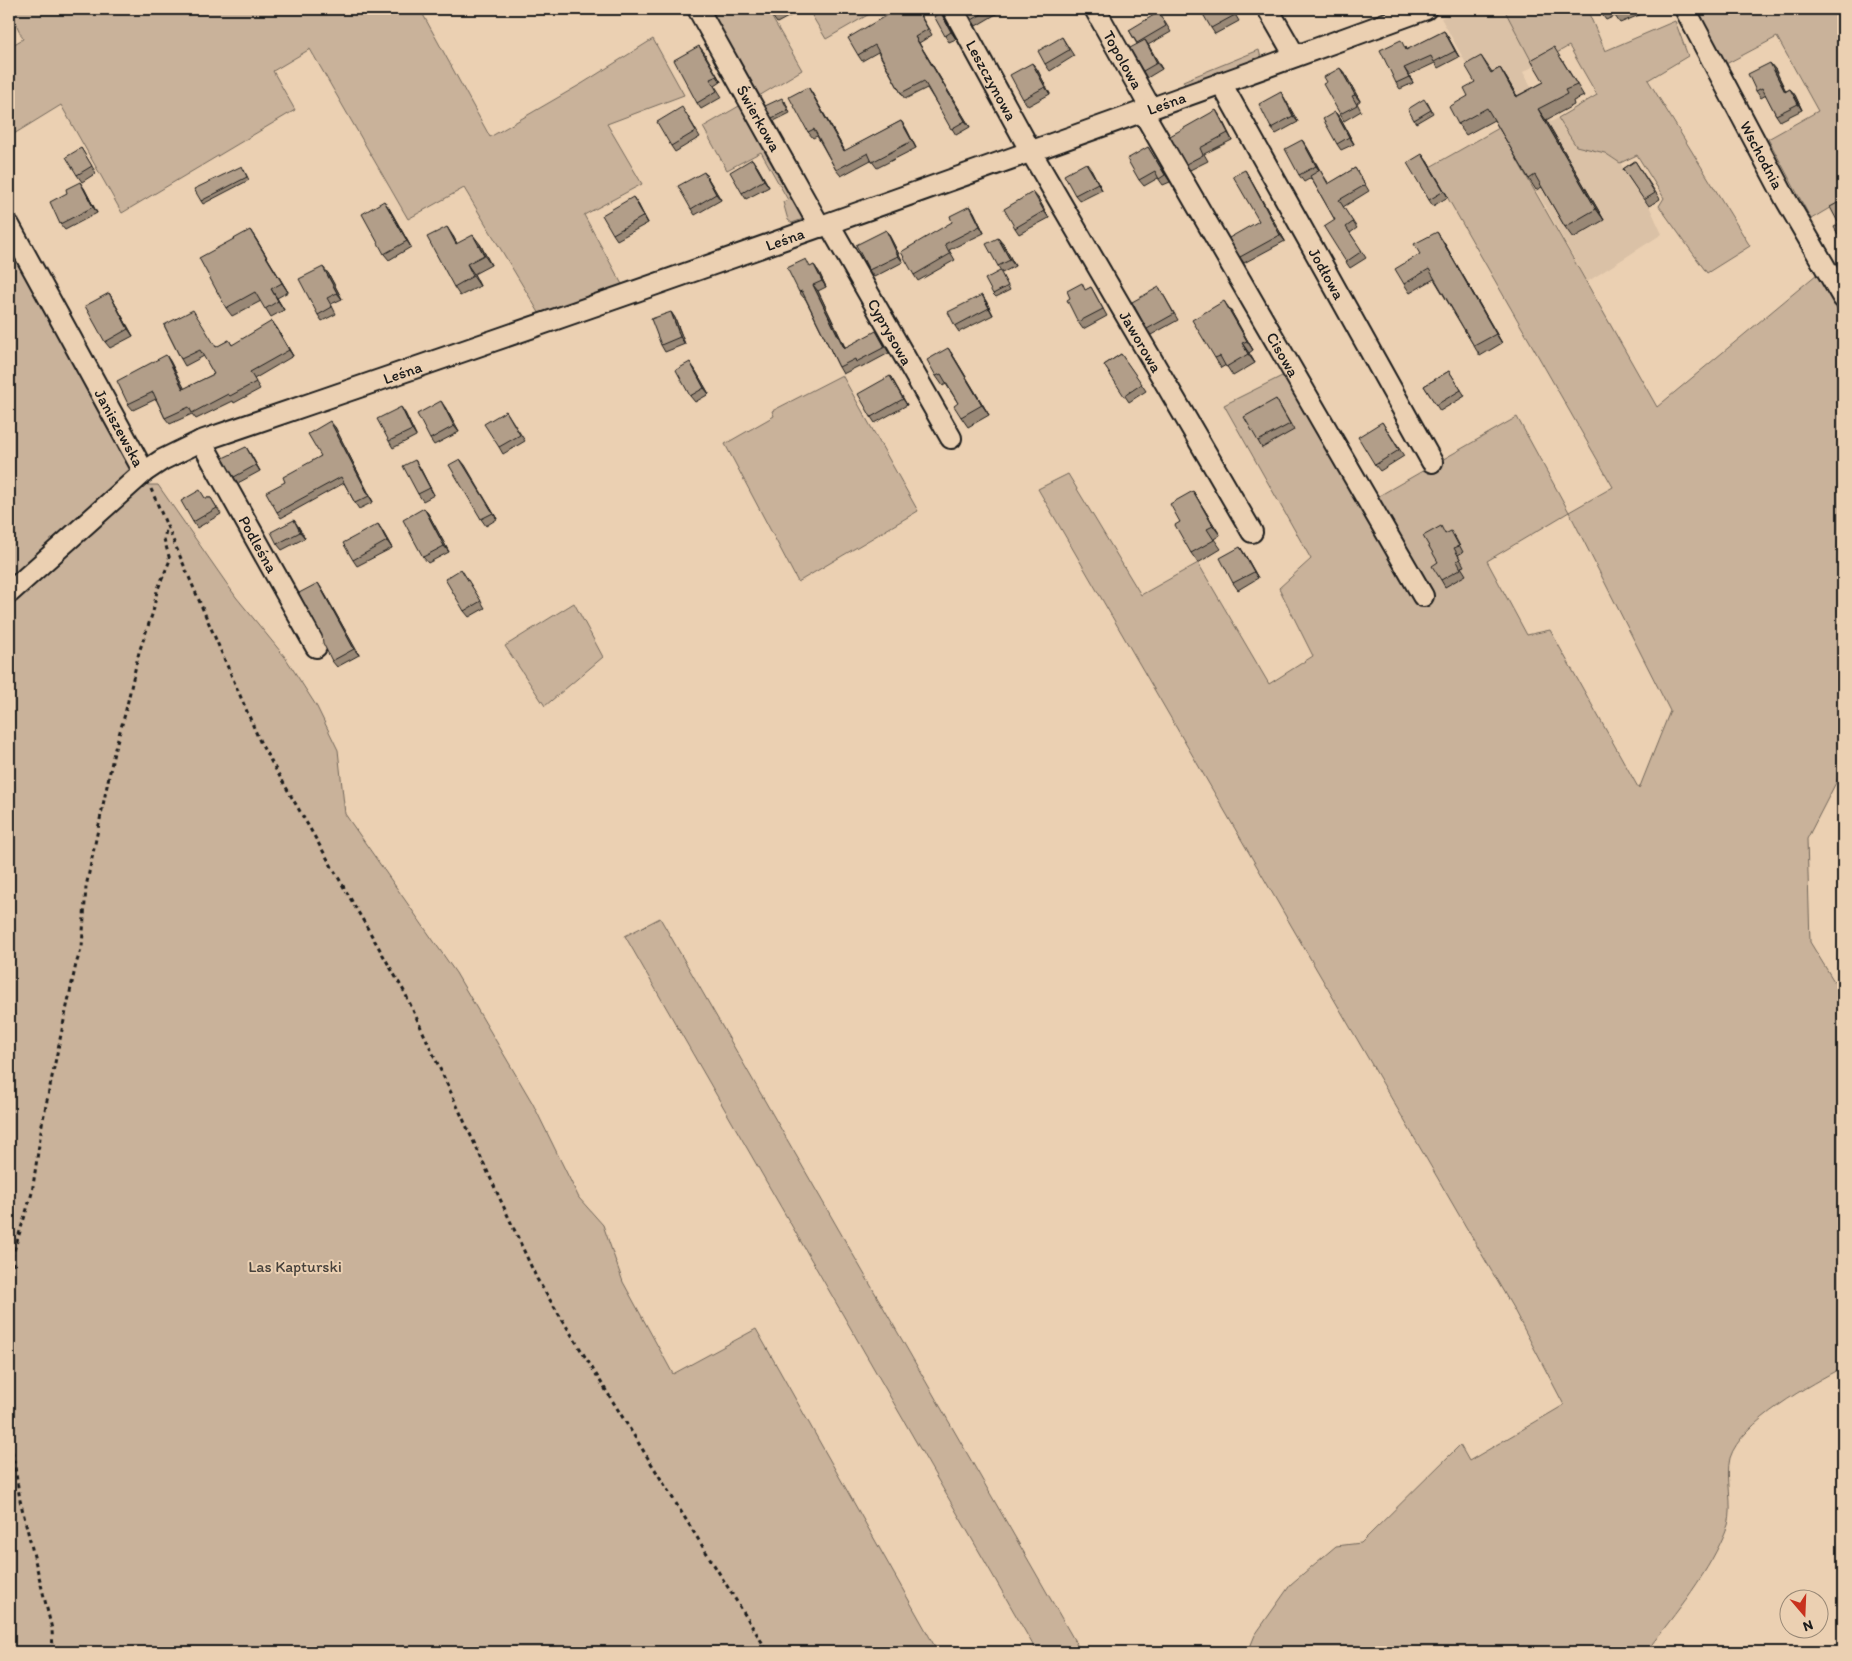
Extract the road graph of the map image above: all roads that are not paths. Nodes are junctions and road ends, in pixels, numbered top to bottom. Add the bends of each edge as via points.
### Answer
1 (698, 9) edge
2 (953, 9) edge
3 (1094, 9) edge
4 (1268, 9) edge
5 (1426, 9) edge
6 (1685, 9) edge
7 (1391, 15) edge
8 (1295, 56) junction
9 (1221, 83) junction
10 (1147, 110) junction
11 (1032, 152) junction
12 (9, 225) edge
13 (824, 226) junction
14 (1843, 298) edge
15 (951, 438) dead end
16 (201, 441) junction
17 (1432, 462) dead end
18 (144, 472) junction
19 (1252, 532) dead end
20 (9, 593) edge
21 (1422, 596) dead end
22 (316, 647) dead end

1 - 13 street, Świerkowa
2 - 11 street, Leszczynowa
3 - 10 street, Topolowa
4 - 8 street
5 - 7 street, Leśna
6 - 14 street, Wschodnia via 1785,198
7 - 8 street, Leśna
8 - 9 street, Leśna
9 - 10 street, Leśna
9 - 17 street, Jodłowa
10 - 11 street, Leśna
10 - 21 street, Cisowa
11 - 13 street, Leśna
11 - 19 street, Jaworowa
12 - 18 street, Janiszewska
13 - 15 street, Cyprysowa
13 - 16 street, Leśna
16 - 18 street, Leśna
16 - 22 street, Podleśna
18 - 20 street, Janiszewska

